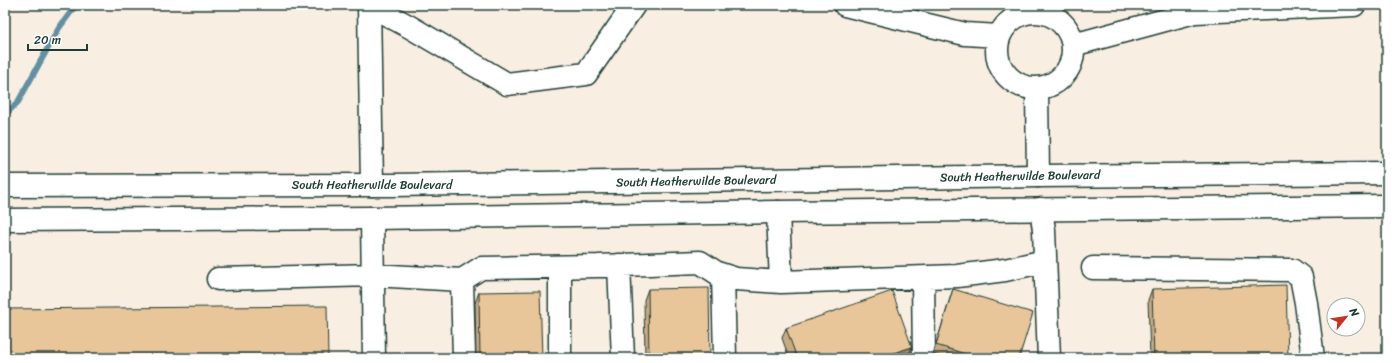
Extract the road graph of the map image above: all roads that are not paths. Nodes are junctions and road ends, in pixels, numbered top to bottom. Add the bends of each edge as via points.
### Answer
1 (369, 5) edge
2 (634, 5) edge
3 (846, 5) edge
4 (1354, 5) edge
5 (999, 36) junction
6 (1073, 45) junction
7 (1037, 89) junction
8 (1387, 173) edge
9 (1038, 176) junction
10 (372, 185) junction
11 (5, 186) edge
12 (1387, 206) edge
13 (1041, 209) junction
14 (778, 212) junction
15 (372, 218) junction
16 (5, 220) edge
17 (1045, 261) junction
18 (620, 265) junction
19 (560, 267) junction
20 (1093, 268) dead end
21 (373, 275) junction
22 (723, 275) junction
23 (923, 278) junction
24 (218, 279) dead end
25 (462, 280) junction
26 (781, 282) junction
27 (374, 358) edge
28 (464, 358) edge
29 (560, 358) edge
30 (623, 358) edge
31 (724, 358) edge
32 (924, 358) edge
33 (1049, 358) edge
34 (1313, 358) edge

1 - 2 main road via 507,84 586,74
1 - 10 main road
3 - 5 main road via 965,34
4 - 6 main road via 1195,12
5 - 6 main road via 1006,25 1016,17 1040,12 1062,23
5 - 7 main road via 998,61 1004,73 1024,88
6 - 7 main road via 1073,58 1069,70 1061,80
7 - 9 main road
8 - 9 main road, South Heatherwilde Boulevard
9 - 10 main road, South Heatherwilde Boulevard
9 - 13 main road
10 - 11 main road, South Heatherwilde Boulevard
10 - 15 main road
12 - 13 main road
13 - 14 main road
13 - 17 main road
14 - 15 main road
14 - 26 main road
15 - 16 main road
15 - 21 main road
17 - 23 main road via 1005,270
17 - 33 main road
18 - 19 main road
18 - 22 main road via 700,262
18 - 30 main road
19 - 25 main road via 481,268
19 - 29 main road
20 - 34 main road via 1292,270 1301,278
21 - 24 main road
21 - 25 main road
21 - 27 main road
22 - 26 main road via 736,279
22 - 31 main road
23 - 26 main road
23 - 32 main road
25 - 28 main road

